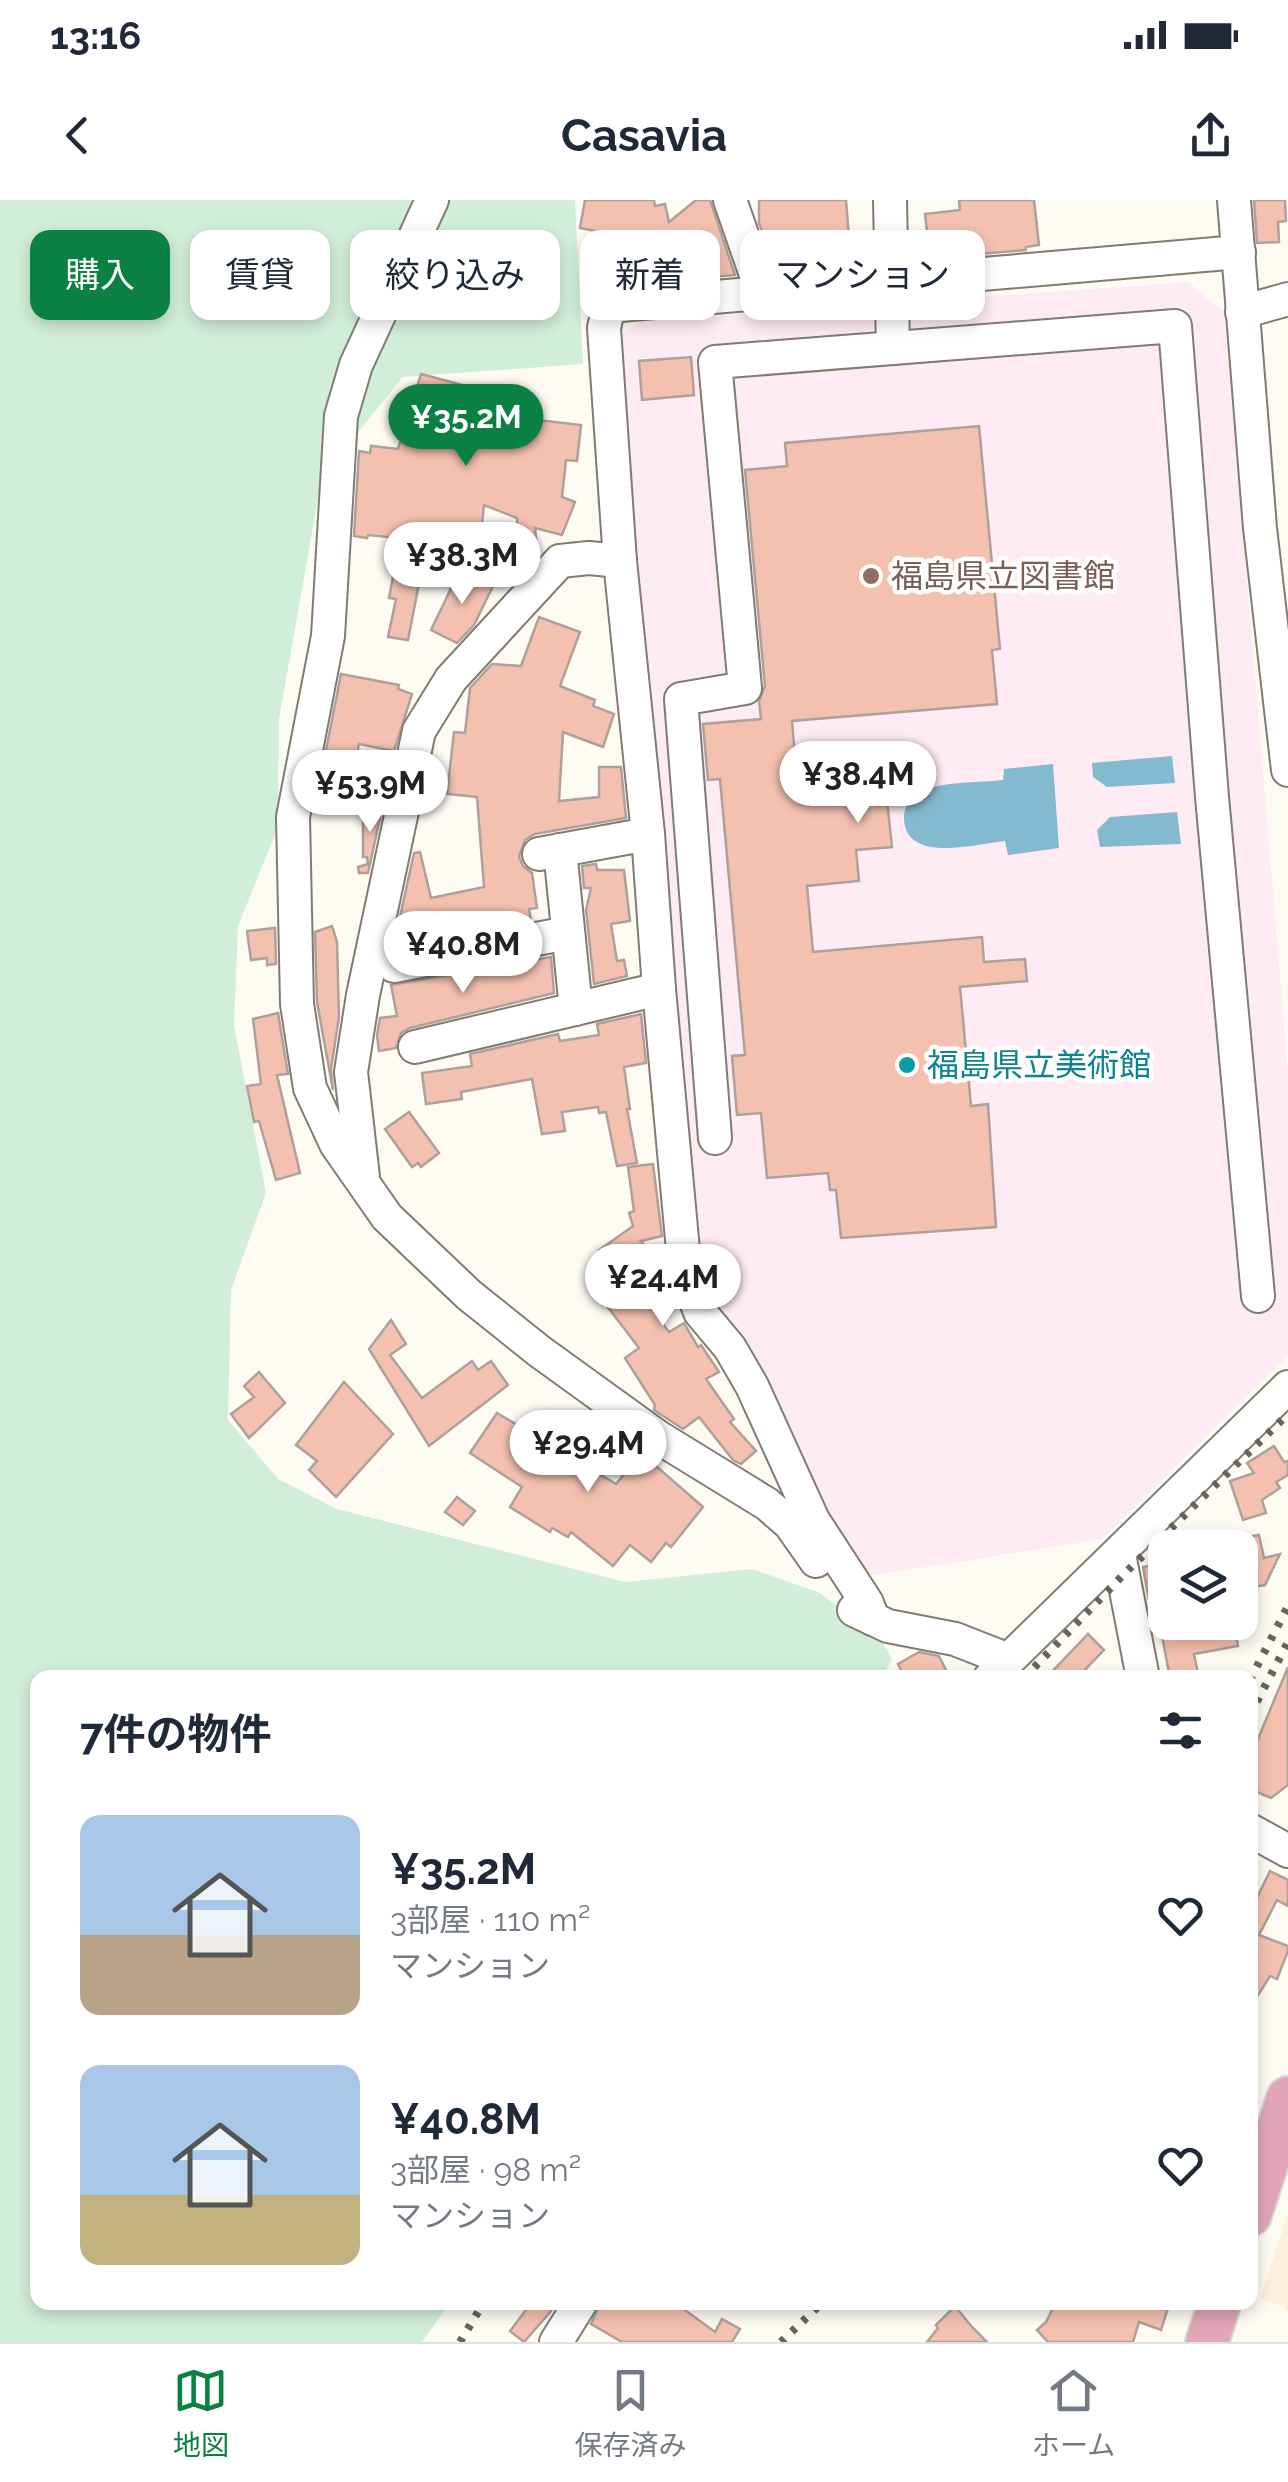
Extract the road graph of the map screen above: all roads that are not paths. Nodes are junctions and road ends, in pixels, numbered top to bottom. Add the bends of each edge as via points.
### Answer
1 (432, 200) edge
2 (730, 200) edge
3 (890, 200) edge
4 (1234, 200) edge
5 (740, 230) edge
6 (891, 230) edge
7 (1239, 252) junction
8 (985, 272) edge
9 (740, 294) edge
10 (1288, 300) edge
11 (1242, 312) junction
12 (893, 320) edge
13 (893, 348) junction
14 (1274, 524) edge
15 (620, 561) junction
16 (1288, 770) edge
17 (648, 834) junction
18 (568, 933) junction
19 (394, 966) dead end
20 (658, 989) junction
21 (576, 1008) junction
22 (414, 1047) dead end
23 (715, 1138) dead end
24 (364, 1184) junction
25 (1258, 1296) dead end
26 (1288, 1387) edge
27 (1119, 1554) junction
28 (874, 1620) junction
29 (998, 1668) edge
30 (1141, 1670) edge
31 (1258, 1834) edge
32 (1288, 1850) edge
33 (1288, 2098) edge
34 (1258, 2190) edge
35 (576, 2310) edge
36 (1217, 2310) edge
37 (556, 2342) edge
38 (1207, 2342) edge

1 - 24 street via 356,365 341,416 328,636 293,817 297,1004 310,1088
2 - 5 street
3 - 6 street
4 - 7 street
7 - 8 street
7 - 11 street
9 - 15 street via 609,306 604,328
10 - 11 street
11 - 14 street
12 - 13 street
13 - 23 street via 715,362 745,688 681,700
13 - 25 street via 1175,326
14 - 16 street
15 - 17 street
15 - 24 street via 560,561 452,679 419,730 351,1072
17 - 18 street via 549,852
17 - 20 street
18 - 19 street
18 - 21 street
20 - 21 street
20 - 28 street via 685,1272 700,1312 752,1386 813,1520
21 - 22 street
24 - 28 street via 387,1217 469,1295 658,1437 767,1504 790,1524 847,1606
26 - 27 street
27 - 29 street
27 - 30 street
28 - 29 street via 955,1639
31 - 32 street
33 - 34 main road
35 - 37 street
36 - 38 main road

